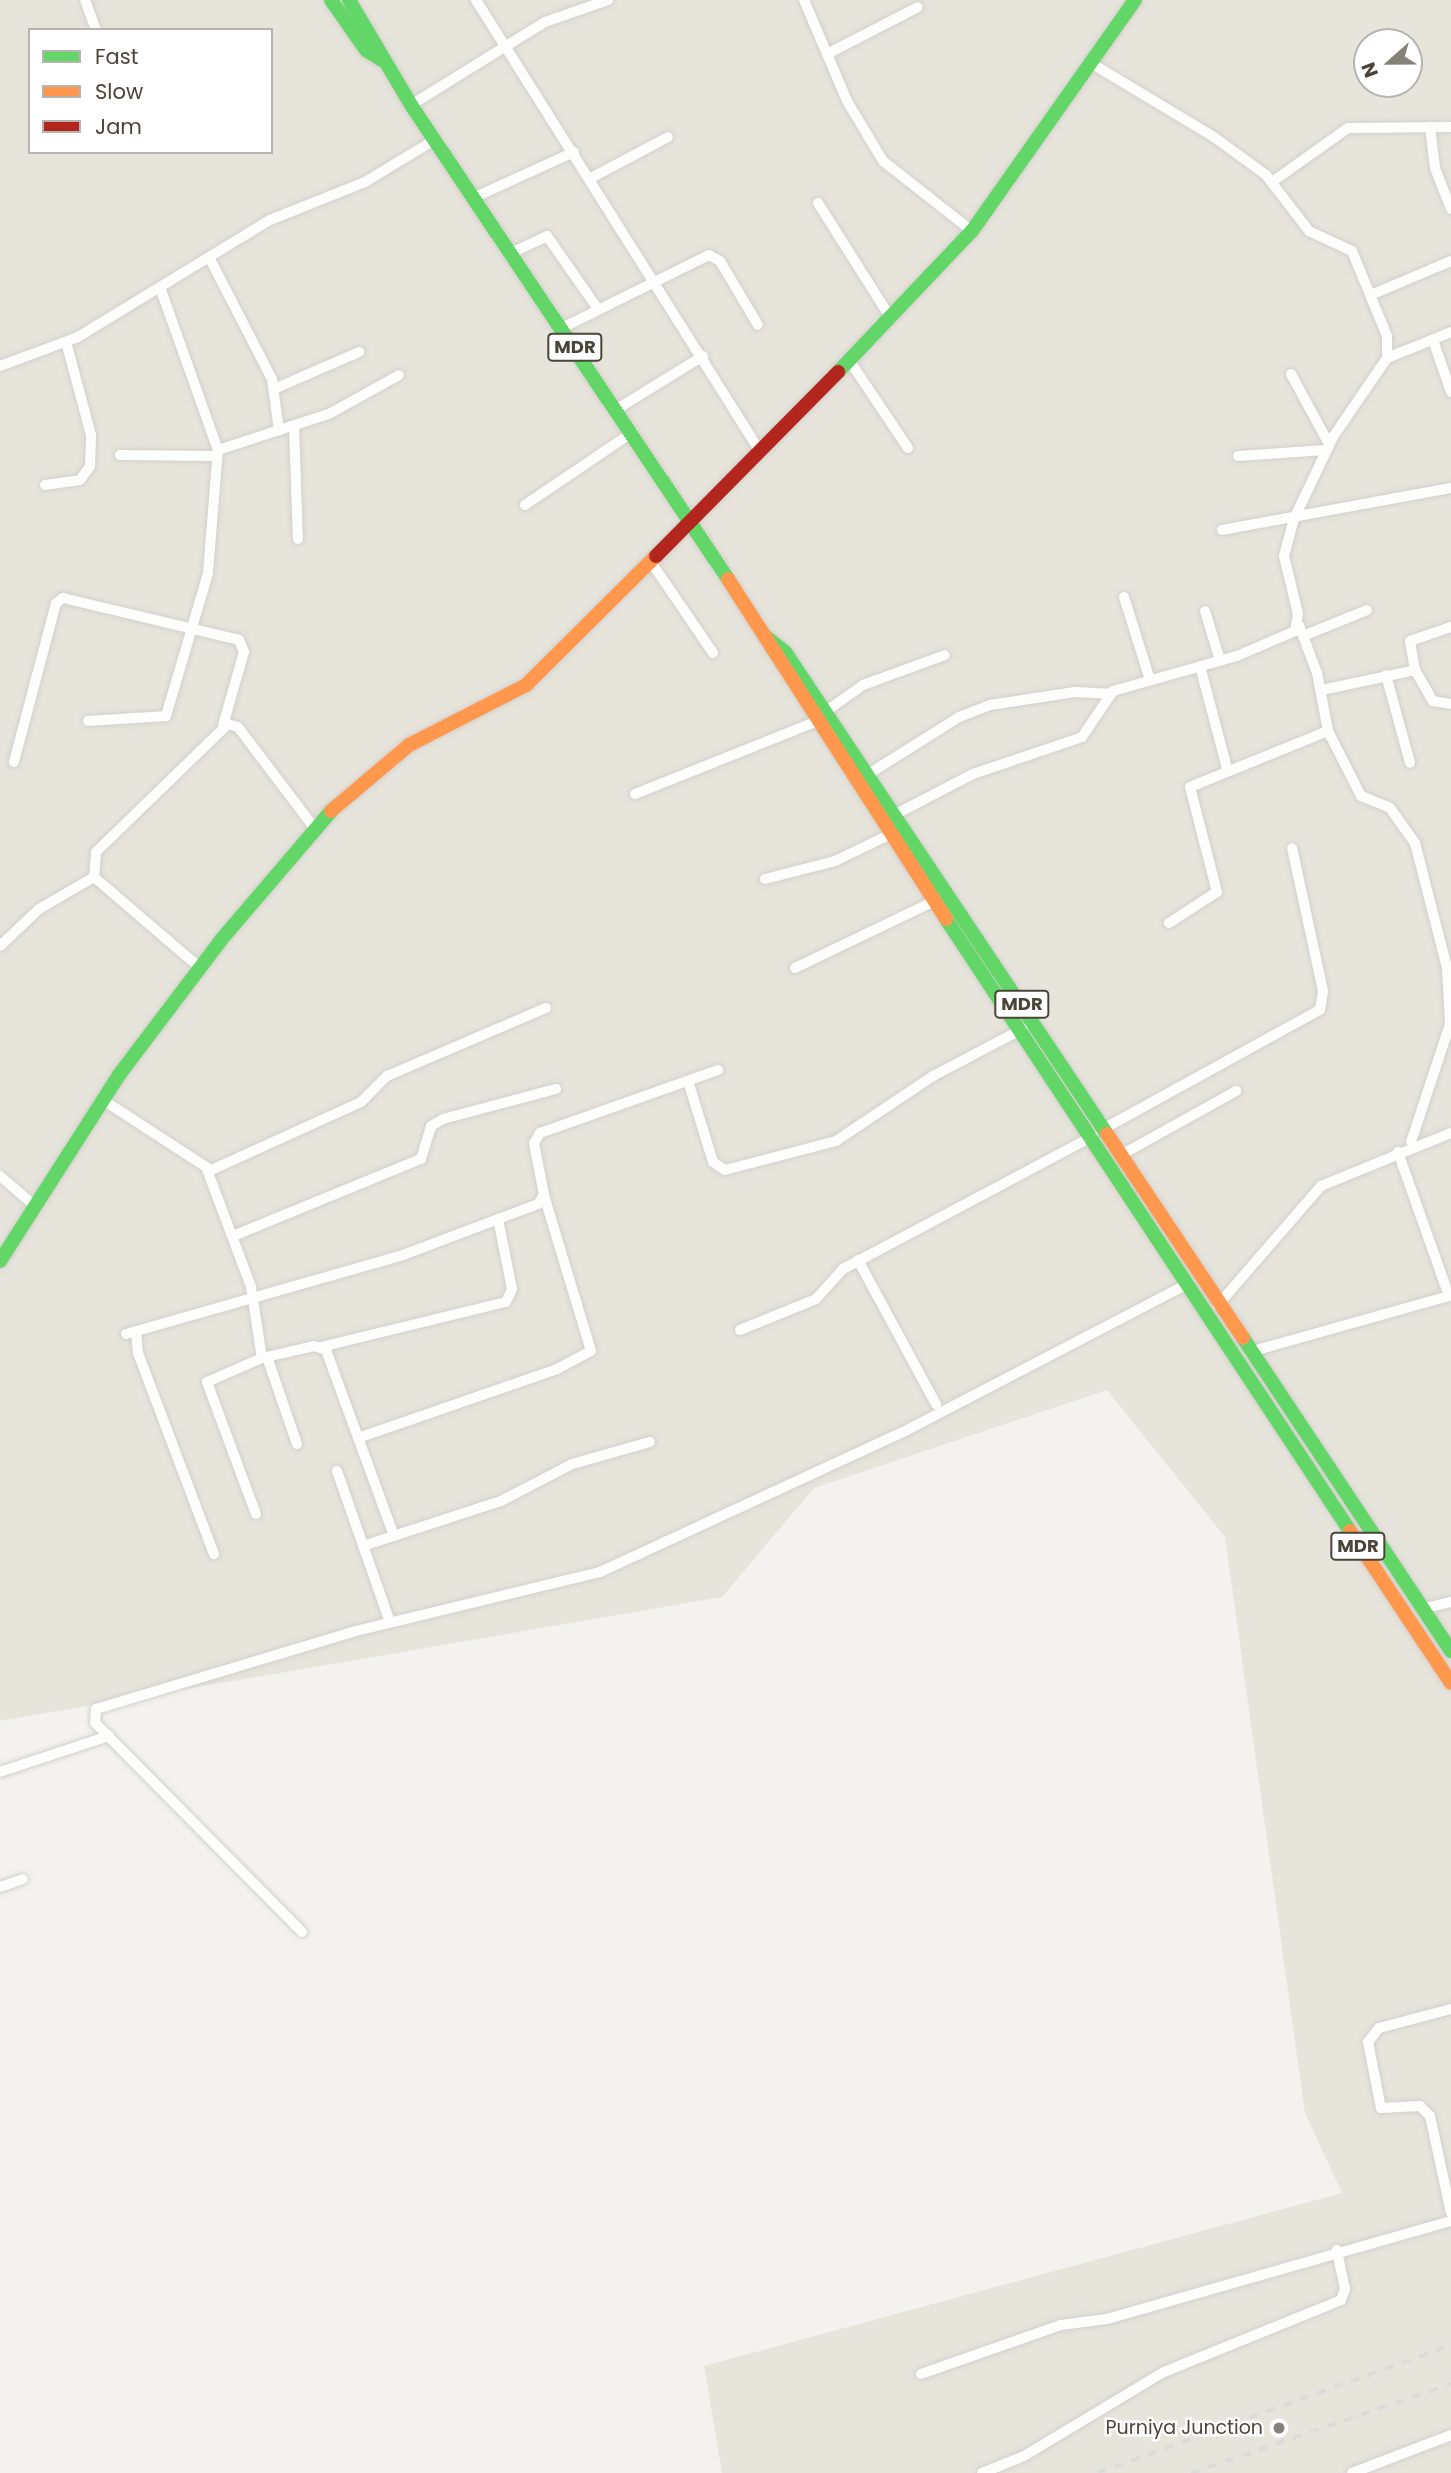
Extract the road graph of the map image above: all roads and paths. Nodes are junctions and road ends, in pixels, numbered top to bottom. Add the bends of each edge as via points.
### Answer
1 (85, 0) edge
2 (331, 0) edge
3 (349, 0) edge
4 (476, 0) edge
5 (608, 0) edge
6 (804, 0) edge
7 (1135, 0) edge
8 (918, 7) dead end
9 (95, 28) edge
10 (505, 46) junction
11 (827, 54) junction
12 (382, 60) junction
13 (1094, 65) junction
14 (411, 105) junction
15 (1430, 127) junction
16 (1451, 127) edge
17 (668, 137) dead end
18 (434, 140) junction
19 (574, 152) junction
20 (590, 178) junction
21 (1272, 182) junction
22 (473, 198) junction
23 (818, 204) dead end
24 (1451, 209) edge
25 (972, 231) junction
26 (511, 254) junction
27 (211, 259) junction
28 (1451, 261) edge
29 (655, 280) junction
30 (161, 290) junction
31 (1373, 294) junction
32 (598, 309) junction
33 (890, 317) junction
34 (758, 325) dead end
35 (562, 328) junction
36 (1451, 332) edge
37 (1433, 340) junction
38 (66, 342) junction
39 (359, 352) dead end
40 (703, 356) junction
41 (1387, 358) junction
42 (849, 360) junction
43 (0, 366) edge
44 (399, 374) dead end
45 (1291, 374) dead end
46 (274, 390) junction
47 (1451, 393) edge
48 (617, 409) junction
49 (294, 427) junction
50 (279, 431) junction
51 (633, 432) junction
52 (1327, 447) junction
53 (908, 448) dead end
54 (217, 453) junction
55 (761, 453) junction
56 (120, 455) dead end
57 (1238, 456) dead end
58 (45, 485) dead end
59 (1451, 488) edge
60 (525, 505) dead end
61 (1294, 519) junction
62 (692, 522) junction
63 (1222, 530) dead end
64 (298, 539) dead end
65 (651, 562) junction
66 (1124, 597) dead end
67 (1367, 610) dead end
68 (1205, 611) dead end
69 (1299, 625) junction
70 (194, 627) junction
71 (1451, 627) edge
72 (1303, 636) junction
73 (713, 653) dead end
74 (945, 655) dead end
75 (1220, 660) junction
76 (1200, 666) junction
77 (1415, 670) junction
78 (1386, 675) junction
79 (1150, 680) junction
80 (1322, 690) junction
81 (1108, 694) junction
82 (1451, 704) edge
83 (820, 717) junction
84 (88, 721) dead end
85 (223, 725) junction
86 (1328, 731) junction
87 (14, 762) dead end
88 (1410, 763) dead end
89 (1227, 768) junction
90 (867, 775) junction
91 (635, 794) dead end
92 (894, 815) junction
93 (316, 830) junction
94 (891, 834) junction
95 (1292, 848) dead end
96 (94, 877) junction
97 (765, 879) dead end
98 (942, 897) junction
99 (1169, 923) dead end
100 (0, 946) edge
101 (200, 968) junction
102 (795, 968) dead end
103 (546, 1008) dead end
104 (1022, 1029) junction
105 (718, 1070) dead end
106 (688, 1082) junction
107 (556, 1089) dead end
108 (1236, 1091) dead end
109 (103, 1100) junction
110 (1083, 1108) junction
111 (1099, 1132) junction
112 (1451, 1133) edge
113 (1411, 1142) dead end
114 (1398, 1152) junction
115 (1121, 1155) junction
116 (209, 1171) junction
117 (0, 1176) edge
118 (544, 1195) junction
119 (35, 1206) junction
120 (498, 1219) junction
121 (233, 1236) junction
122 (0, 1261) edge
123 (859, 1261) junction
124 (1189, 1283) junction
125 (1451, 1292) edge
126 (253, 1294) junction
127 (1220, 1302) junction
128 (1209, 1316) junction
129 (740, 1330) dead end
130 (321, 1348) junction
131 (1253, 1351) junction
132 (265, 1358) junction
133 (936, 1404) dead end
134 (358, 1438) junction
135 (650, 1442) dead end
136 (297, 1444) dead end
137 (337, 1471) dead end
138 (256, 1514) dead end
139 (394, 1536) junction
140 (363, 1546) junction
141 (214, 1554) dead end
142 (1451, 1602) edge
143 (1422, 1609) junction
144 (390, 1622) junction
145 (1451, 1651) edge
146 (1451, 1682) edge
147 (109, 1736) junction
148 (0, 1772) edge
149 (23, 1879) dead end
150 (0, 1887) edge
151 (302, 1933) dead end
152 (1451, 2010) edge
153 (1451, 2213) edge
154 (1451, 2221) edge
155 (1337, 2250) junction
156 (921, 2374) dead end
157 (1451, 2435) edge
158 (982, 2473) edge
159 (1352, 2473) edge

1 - 9 street
2 - 12 main road, MDR via 366,50
3 - 12 main road, MDR
4 - 10 street
5 - 10 street via 545,22
6 - 11 street
7 - 13 main road
8 - 11 street
10 - 14 street
10 - 19 street
11 - 25 street via 883,161
12 - 14 main road, MDR
13 - 21 street via 1214,137
13 - 25 main road
14 - 18 main road, MDR
15 - 16 street
15 - 21 street via 1348,128
15 - 24 street via 1435,168
17 - 20 street
18 - 22 main road, MDR
18 - 27 street via 365,182 270,220
19 - 20 street
19 - 22 street
20 - 29 street
21 - 31 street via 1309,231 1352,251
22 - 26 main road, MDR
23 - 33 street
25 - 33 main road
26 - 32 street via 547,236
26 - 35 main road, MDR
27 - 30 street
27 - 46 street
28 - 31 street
29 - 32 street
29 - 34 street via 715,257
29 - 40 street
30 - 38 street
30 - 54 street
31 - 41 street via 1387,336
32 - 35 street
33 - 42 main road
35 - 48 main road, MDR
36 - 37 street
37 - 41 street
37 - 47 street
38 - 43 street
38 - 58 street via 89,423 90,466 80,480
39 - 46 street
40 - 48 street
40 - 55 street
41 - 52 street
42 - 53 street
42 - 55 main road
44 - 49 street
45 - 52 street
46 - 50 street
48 - 51 main road, MDR
49 - 50 street
49 - 64 street
50 - 54 street
51 - 60 street
51 - 62 main road, MDR
52 - 57 street
52 - 61 street
54 - 56 street
54 - 70 street via 208,573
55 - 62 main road
59 - 61 street
61 - 63 street
61 - 69 street via 1284,556
62 - 65 main road
62 - 83 main road, MDR
65 - 73 street
65 - 93 main road via 527,685 381,762
66 - 79 street
67 - 72 street
68 - 75 street
69 - 72 street
69 - 75 street via 1284,638
70 - 84 street via 163,719
70 - 85 street via 244,647
70 - 87 street via 60,599
71 - 77 street via 1410,641
72 - 80 street
74 - 83 street via 863,685
75 - 76 street
76 - 79 street
76 - 89 street
77 - 78 street
77 - 82 street via 1433,701
78 - 80 street
78 - 88 street
79 - 81 street
80 - 86 street
81 - 90 street via 1075,692 990,705 959,717
81 - 92 street via 1082,737 982,771
83 - 90 main road, MDR
83 - 91 street
83 - 94 main road, MDR
85 - 93 street via 237,727
85 - 96 street via 96,852
86 - 89 street
86 - 113 street via 1361,796 1390,808 1415,843 1447,968 1450,1024
89 - 99 street via 1188,790 1215,897
90 - 92 main road, MDR
92 - 98 main road, MDR
93 - 101 main road
94 - 97 street via 835,861
94 - 98 main road, MDR
95 - 111 street via 1323,991 1320,1010
96 - 100 street via 38,909
96 - 101 street
98 - 102 street
98 - 104 main road, MDR
98 - 110 main road, MDR
101 - 109 main road
103 - 116 street via 387,1076 361,1101
104 - 106 street via 924,1082 836,1141 724,1170 713,1162
104 - 110 main road, MDR
105 - 106 street
106 - 118 street via 540,1133 534,1143
107 - 121 street via 443,1119 431,1126 421,1158
108 - 115 street
109 - 116 street
109 - 119 main road
110 - 111 main road, MDR
111 - 115 main road, MDR
111 - 123 street
111 - 124 main road, MDR
112 - 114 street
114 - 125 street
114 - 127 street via 1321,1186
115 - 127 main road, MDR
116 - 121 street
117 - 119 street
118 - 120 street via 538,1204
118 - 134 street via 591,1351 557,1370
119 - 122 main road
120 - 126 street via 403,1255
120 - 130 street via 512,1289 506,1301
121 - 126 street
123 - 129 street via 816,1299
123 - 133 street
124 - 128 main road, MDR
124 - 144 street via 907,1430 611,1567
125 - 131 street via 1434,1304
126 - 132 street
126 - 141 street via 131,1332
127 - 128 street
127 - 131 main road, MDR
128 - 146 main road, MDR
130 - 132 street
130 - 134 street
131 - 143 main road, MDR
132 - 136 street
132 - 138 street via 207,1382
134 - 139 street
135 - 139 street via 572,1464 500,1500
137 - 140 street
139 - 140 street
140 - 144 street
142 - 143 street
143 - 145 main road, MDR
144 - 147 street via 96,1709 93,1718
147 - 148 street
147 - 151 street
149 - 150 street
152 - 153 street via 1379,2028 1368,2042 1381,2108 1420,2106 1430,2116
154 - 155 street
155 - 156 street via 1107,2319 1061,2325
155 - 158 street via 1341,2300 1164,2372 1035,2450
157 - 159 street

